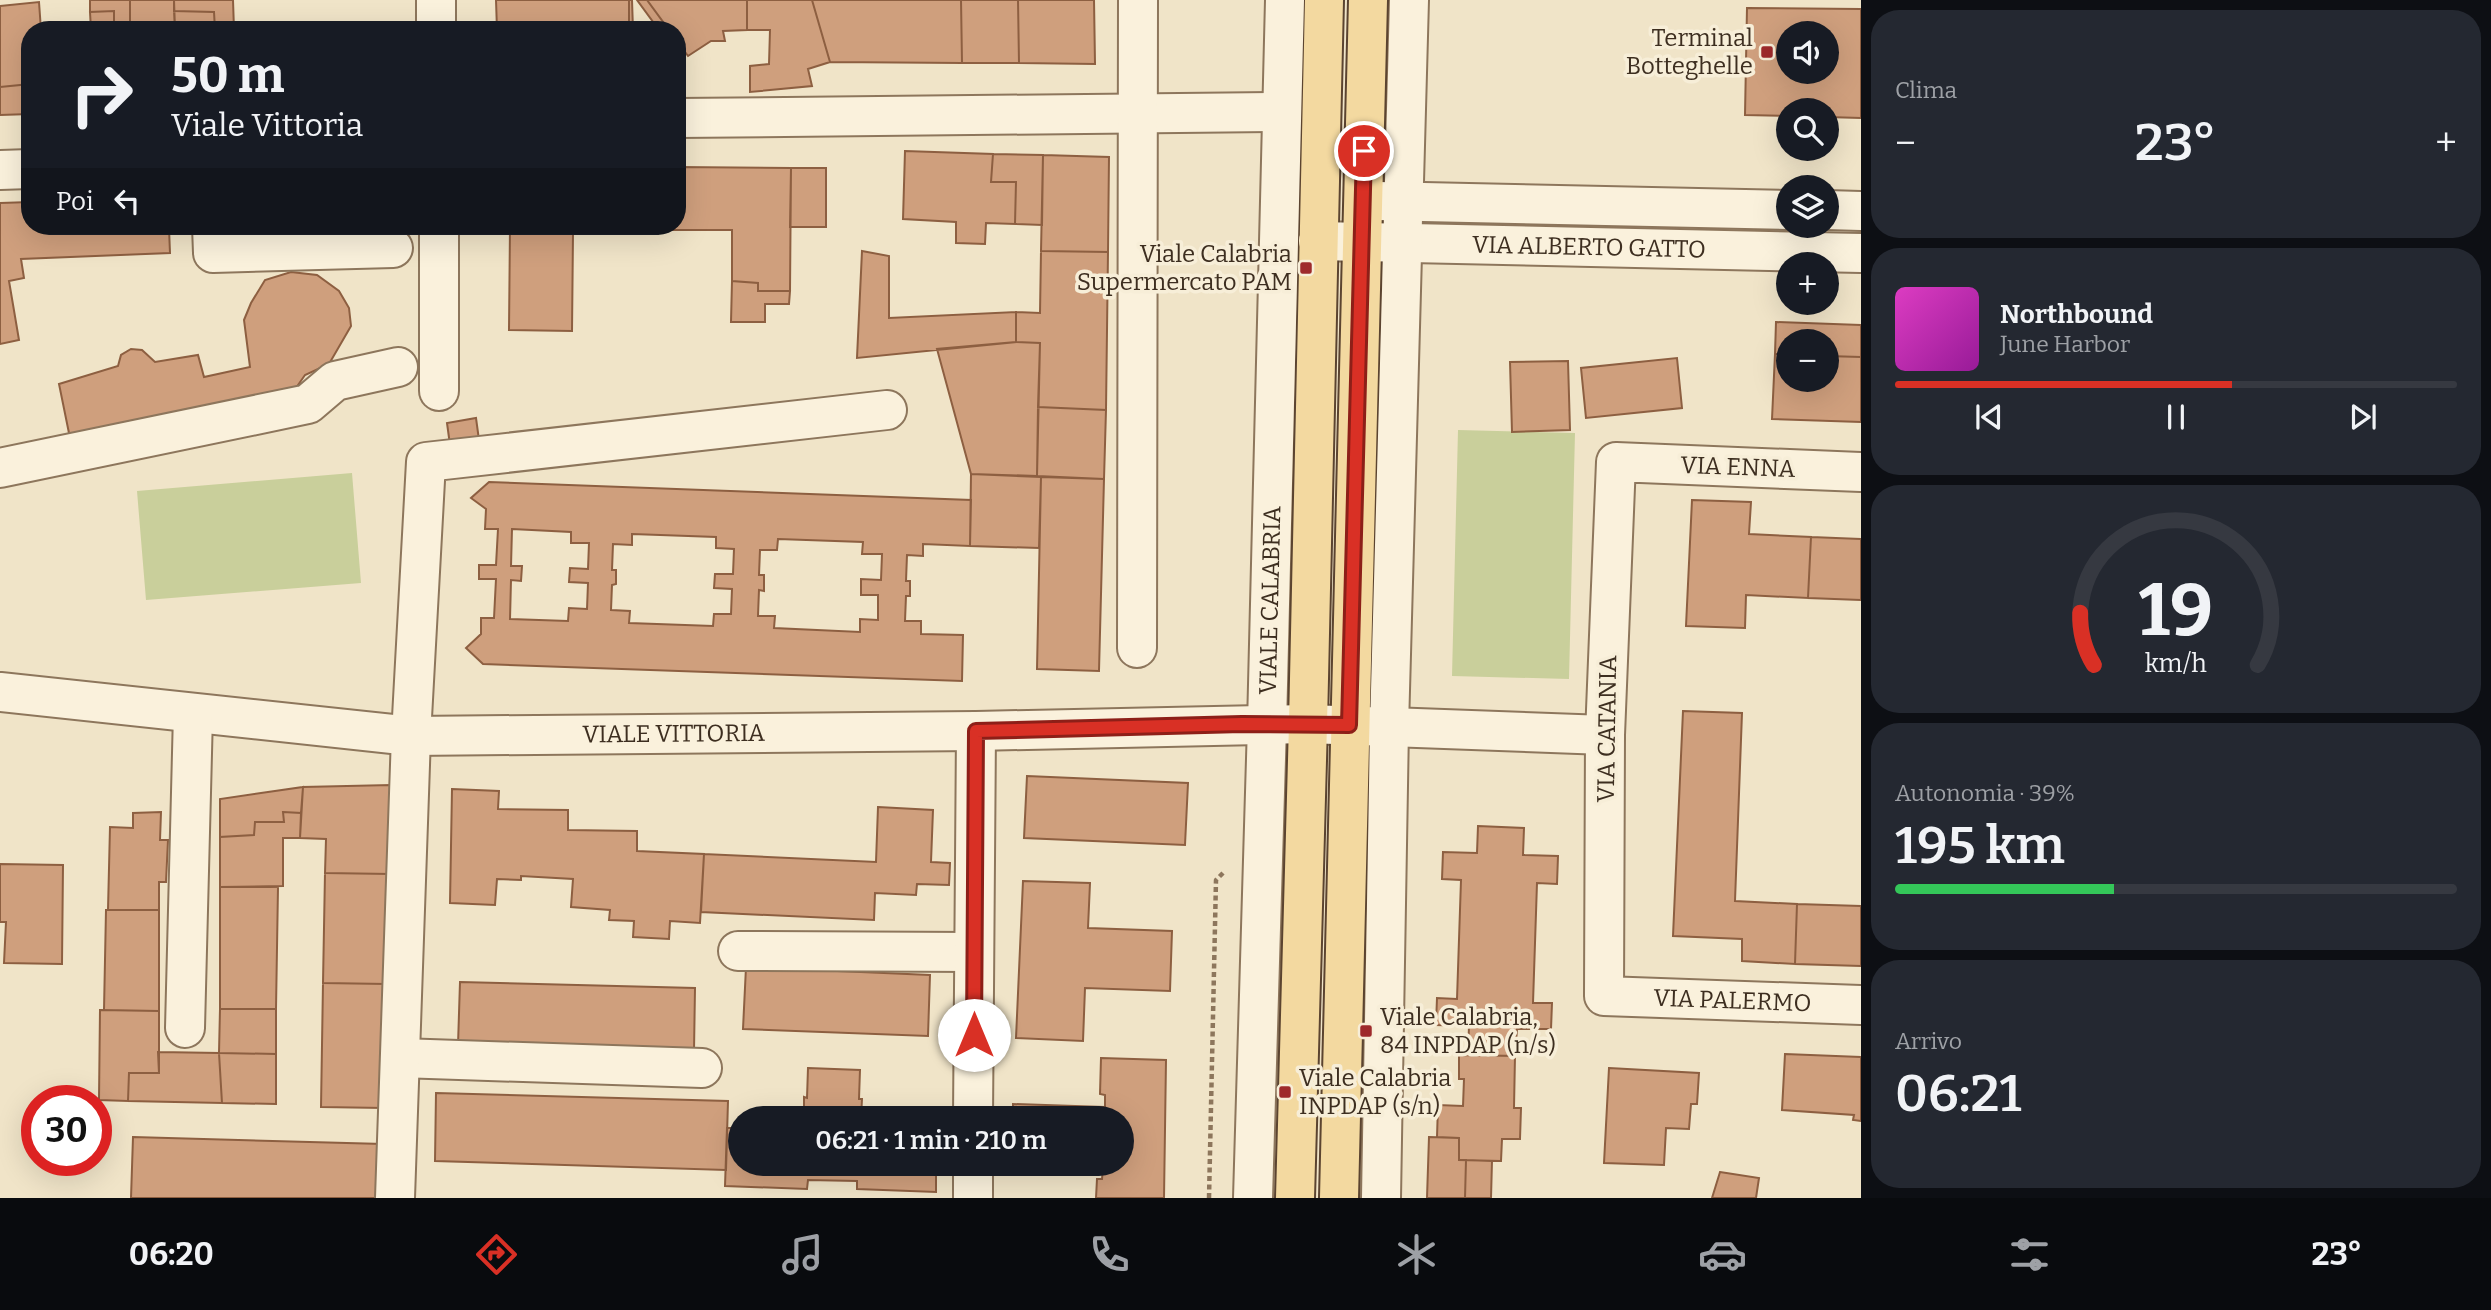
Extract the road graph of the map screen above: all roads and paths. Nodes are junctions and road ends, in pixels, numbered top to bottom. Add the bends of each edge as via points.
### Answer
1 (436, 0) edge
2 (1138, 0) edge
3 (1285, 0) edge
4 (1324, 0) edge
5 (1368, 0) edge
6 (1409, 0) edge
7 (436, 21) edge
8 (1282, 112) junction
9 (1138, 114) junction
10 (686, 118) edge
11 (21, 169) edge
12 (0, 170) edge
13 (1363, 201) junction
14 (1402, 202) junction
15 (1776, 210) edge
16 (1839, 211) edge
17 (1861, 211) edge
18 (212, 235) edge
19 (439, 235) edge
20 (1318, 241) junction
21 (1361, 243) junction
22 (1401, 244) junction
23 (393, 248) dead end
24 (1861, 253) edge
25 (398, 367) dead end
26 (439, 391) dead end
27 (887, 410) dead end
28 (1616, 462) joint
29 (0, 468) edge
30 (1861, 472) edge
31 (1137, 648) dead end
32 (0, 692) edge
33 (193, 714) junction
34 (1308, 724) junction
35 (1267, 725) junction
36 (1349, 725) junction
37 (1389, 727) junction
38 (976, 731) junction
39 (1605, 735) junction
40 (411, 736) junction
41 (738, 951) dead end
42 (974, 952) junction
43 (1604, 996) joint
44 (1861, 1004) edge
45 (185, 1028) dead end
46 (400, 1058) junction
47 (702, 1068) dead end
48 (973, 1106) edge
49 (973, 1176) edge
50 (395, 1198) edge
51 (973, 1198) edge
52 (1253, 1198) edge
53 (1295, 1198) edge
54 (1339, 1198) edge
55 (1381, 1198) edge

1 - 7 street
2 - 9 street
3 - 8 street, VIALE CALABRIA
4 - 20 main road, VIALE CALABRIA
5 - 13 main road
6 - 14 street
8 - 9 street
8 - 35 street, VIALE CALABRIA
9 - 10 street
9 - 31 street
11 - 12 street
13 - 14 street
13 - 21 main road
14 - 15 street
14 - 22 street
16 - 17 street
18 - 23 street via 213,253
19 - 26 street
20 - 21 street, VIA ALBERTO GATTO
20 - 34 main road, VIALE CALABRIA
21 - 22 street, VIA ALBERTO GATTO
21 - 36 main road
22 - 24 street, VIA ALBERTO GATTO
22 - 37 street
25 - 29 street via 335,381 308,404
27 - 40 street via 426,462
28 - 30 street, VIA ENNA
28 - 39 street, VIA CATANIA
32 - 33 street, VIALE VITTORIA
33 - 40 street, VIALE VITTORIA
33 - 45 street
34 - 35 street, VIALE VITTORIA
34 - 36 street, VIALE VITTORIA
34 - 53 main road, VIALE CALABRIA
35 - 38 street, VIALE VITTORIA
35 - 52 street, VIALE CALABRIA
36 - 37 street, VIALE VITTORIA
36 - 54 main road
37 - 39 street, VIALE VITTORIA
37 - 55 street
38 - 40 street, VIALE VITTORIA
38 - 42 street
39 - 43 street, VIA CATANIA
40 - 46 street
41 - 42 street
42 - 48 street
43 - 44 street, VIA PALERMO
46 - 47 street
46 - 50 street
49 - 51 street

